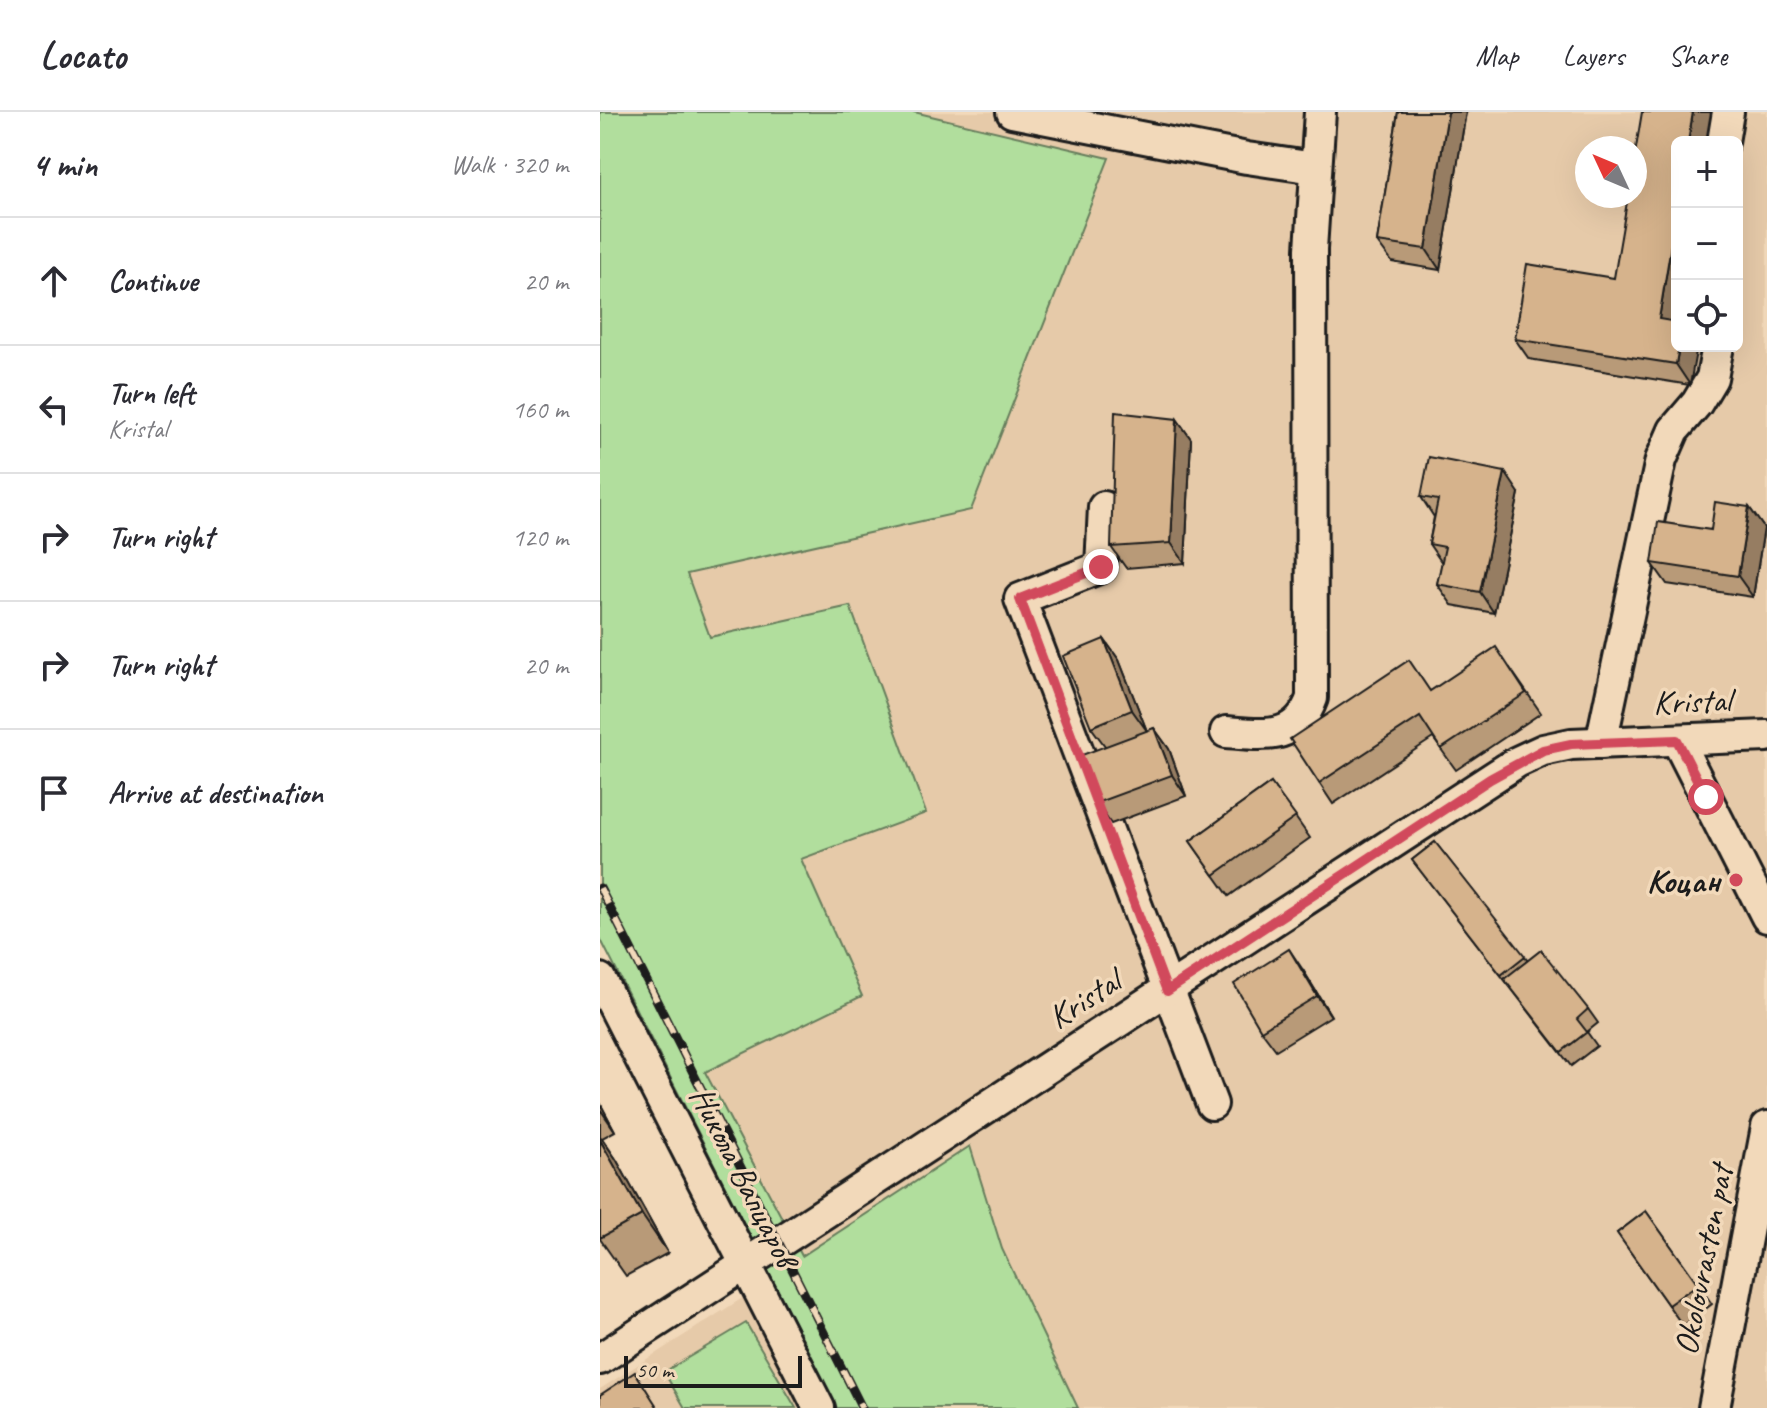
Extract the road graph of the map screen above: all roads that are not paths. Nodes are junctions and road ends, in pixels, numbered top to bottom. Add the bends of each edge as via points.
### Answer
1 (1320, 112) edge
2 (1728, 112) edge
3 (1020, 113) edge
4 (1724, 136) edge
5 (1315, 168) junction
6 (1717, 352) edge
7 (1104, 507) dead end
8 (1226, 732) dead end
9 (1767, 736) edge
10 (1677, 740) junction
11 (1601, 743) junction
12 (1767, 917) edge
13 (600, 979) edge
14 (1167, 991) junction
15 (1212, 1104) dead end
16 (1767, 1127) edge
17 (746, 1264) junction
18 (600, 1359) edge
19 (819, 1408) edge
20 (1714, 1408) edge

1 - 5 street
2 - 4 street
3 - 5 street
5 - 8 street via 1312,698 1296,726 1264,735
6 - 11 street via 1712,378 1674,430 1661,460
7 - 14 street via 1101,567 1020,599
9 - 10 street, Kristal
10 - 11 street, Kristal
10 - 12 street
11 - 14 street, Kristal via 1557,747 1517,762
13 - 17 street, Никола Вапцаров
14 - 15 street
14 - 17 street, Kristal
16 - 20 street, Okolovrasten pat
17 - 18 street, Kristal
17 - 19 street, Никола Вапцаров

